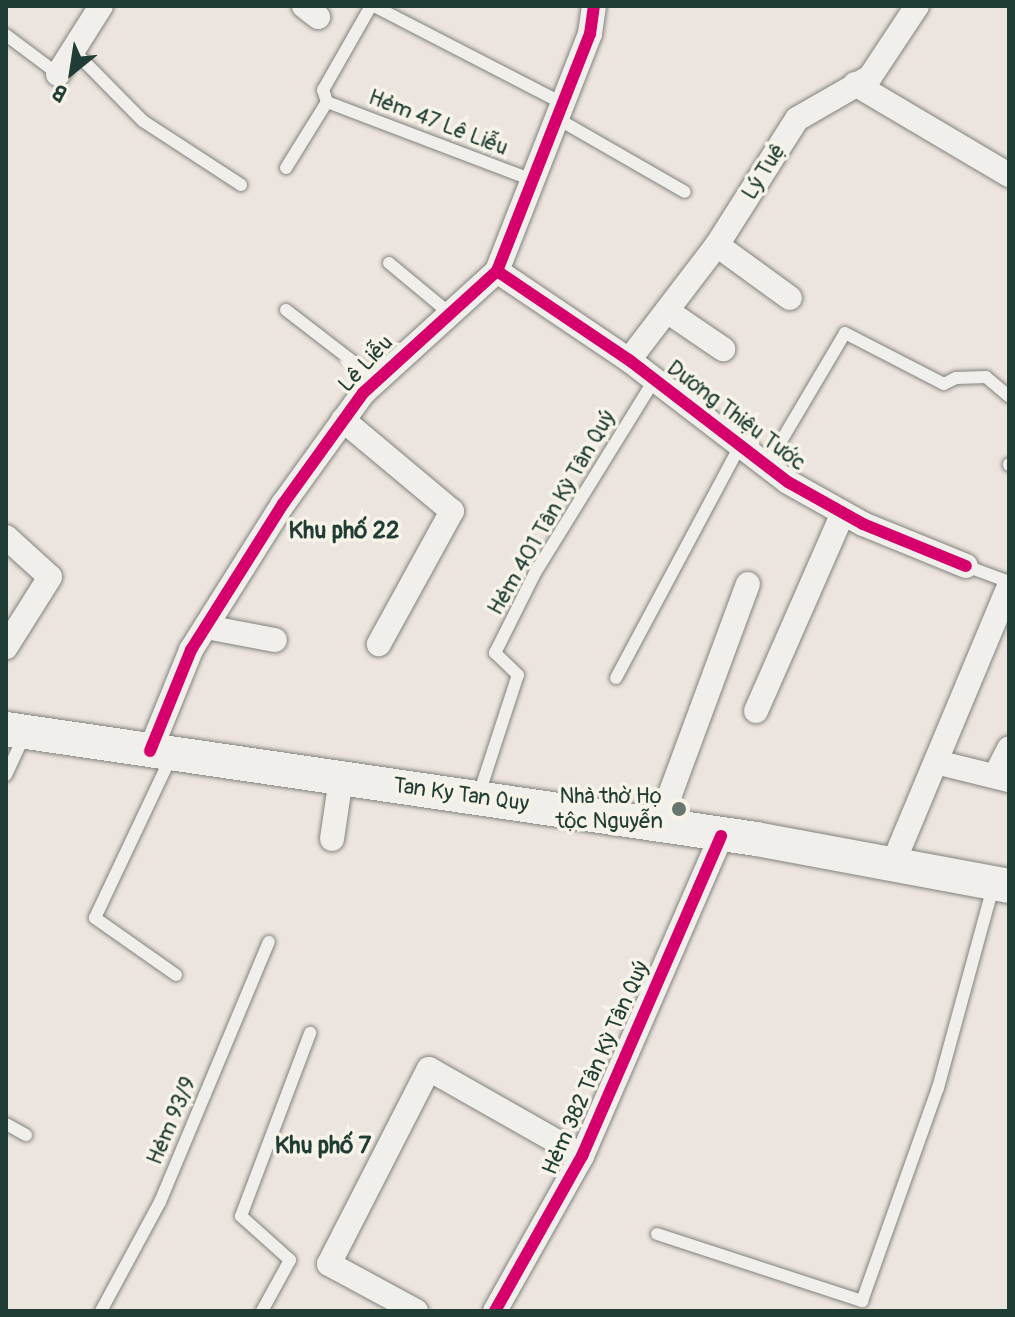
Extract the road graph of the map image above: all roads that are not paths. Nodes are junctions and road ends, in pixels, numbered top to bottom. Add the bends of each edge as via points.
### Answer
1 (101, 6) edge
2 (372, 6) edge
3 (594, 6) edge
4 (917, 6) edge
5 (6, 35) edge
6 (73, 50) junction
7 (58, 74) joint
8 (855, 84) junction
9 (327, 102) junction
10 (561, 112) junction
11 (286, 168) dead end
12 (1009, 175) edge
13 (535, 181) junction
14 (241, 185) dead end
15 (685, 192) dead end
16 (717, 245) junction
17 (389, 263) dead end
18 (497, 271) junction
19 (790, 298) dead end
20 (286, 310) dead end
21 (667, 311) junction
22 (448, 312) junction
23 (723, 349) dead end
24 (629, 360) junction
25 (377, 380) junction
26 (654, 380) junction
27 (1009, 396) edge
28 (343, 420) junction
29 (740, 446) junction
30 (767, 465) junction
31 (843, 513) junction
32 (6, 537) edge
33 (966, 566) joint
34 (748, 584) dead end
35 (1009, 584) edge
36 (206, 627) junction
37 (275, 640) dead end
38 (379, 644) dead end
39 (6, 647) edge
40 (616, 678) dead end
41 (756, 711) dead end
42 (16, 731) edge
43 (1009, 748) edge
44 (161, 752) junction
45 (936, 762) junction
46 (6, 775) edge
47 (341, 778) junction
48 (1002, 778) edge
49 (478, 797) junction
50 (658, 827) junction
51 (721, 836) junction
52 (332, 839) dead end
53 (892, 866) junction
54 (1001, 885) edge
55 (269, 942) dead end
56 (176, 975) dead end
57 (310, 1033) dead end
58 (6, 1124) edge
59 (26, 1135) dead end
60 (582, 1156) junction
61 (657, 1234) dead end
62 (101, 1311) edge
63 (262, 1311) edge
64 (416, 1311) edge
65 (495, 1311) edge

1 - 6 street
2 - 9 lane via 323,90
2 - 10 lane
3 - 10 street, Lê Liễu via 590,34
4 - 8 street, Lý Tuệ via 870,77
5 - 7 lane
6 - 7 street
6 - 14 lane via 143,121
8 - 12 street
8 - 16 street, Lý Tuệ via 797,119
9 - 11 lane
9 - 13 lane, Hẻm 47 Lê Liễu
10 - 13 street, Lê Liễu
10 - 15 lane
13 - 18 street, Lê Liễu
16 - 19 street
16 - 21 street, Lý Tuệ
17 - 22 lane
18 - 22 street, Lê Liễu
18 - 24 street, Dương Thiệu Tước
20 - 25 lane
21 - 23 street
21 - 24 street, Lý Tuệ
22 - 25 street, Lê Liễu
24 - 26 street, Dương Thiệu Tước
25 - 28 street, Lê Liễu
26 - 29 street, Dương Thiệu Tước
26 - 49 lane, Hẻm 401 Tân Kỳ Tân Quý via 535,573 495,653 518,675
27 - 30 lane via 986,377 944,384 845,333
28 - 36 street, Lê Liễu
28 - 38 street via 452,511
29 - 30 street, Dương Thiệu Tước
29 - 40 lane
30 - 31 street, Dương Thiệu Tước
31 - 33 street, Dương Thiệu Tước
31 - 41 street
32 - 39 street via 50,577
33 - 35 lane, Dương Thiệu Tước
34 - 50 street
35 - 45 street, Dương Thiệu Tước
36 - 37 street
36 - 44 street, Lê Liễu
42 - 44 main road, Tan Ky Tan Quy
42 - 46 lane
43 - 48 street
44 - 47 main road, Tan Ky Tan Quy
44 - 56 lane via 95,918
45 - 48 street
45 - 53 street, Dương Thiệu Tước
47 - 49 main road, Tan Ky Tan Quy
47 - 52 street
49 - 50 main road, Tan Ky Tan Quy
50 - 51 main road, Tan Ky Tan Quy
51 - 53 main road, Tan Ky Tan Quy
51 - 60 street, Hẻm 382 Tân Kỳ Tân Quý
53 - 54 main road, Tan Ky Tan Quy
54 - 61 lane via 938,1088 862,1301
55 - 62 lane, Hẻm 93/9 via 160,1202
57 - 63 lane via 241,1216 290,1260
58 - 59 lane
60 - 64 street via 429,1069 329,1264
60 - 65 street, Hẻm 382 Tân Kỳ Tân Quý

